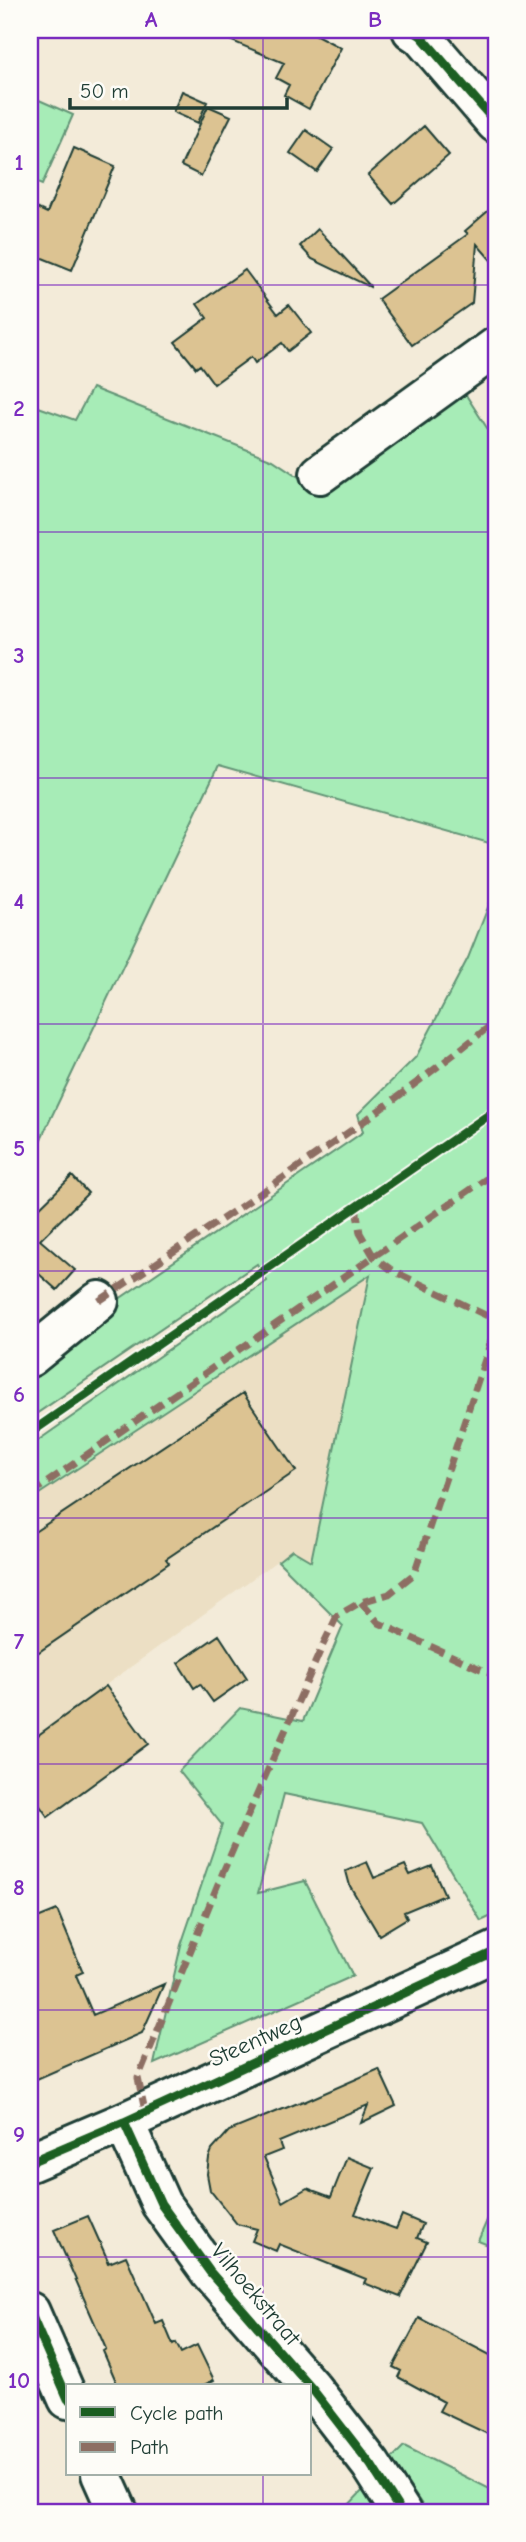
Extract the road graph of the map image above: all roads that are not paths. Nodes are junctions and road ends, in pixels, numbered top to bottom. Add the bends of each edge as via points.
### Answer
1 (412, 30) edge
2 (496, 123) edge
3 (496, 347) edge
4 (320, 474) dead end
5 (99, 1301) dead end
6 (30, 1357) edge
7 (496, 1951) edge
8 (124, 2122) junction
9 (30, 2162) edge
10 (30, 2312) edge
11 (308, 2384) edge
12 (312, 2389) edge
13 (66, 2394) edge
14 (102, 2476) edge
15 (118, 2512) edge
16 (401, 2512) edge

1 - 2 street
3 - 4 street
5 - 6 street
7 - 8 street, Steentweg
8 - 9 street, Steentweg
8 - 11 street, Vilhoekstraat via 161,2204 240,2309
10 - 13 street
12 - 16 street, Vilhoekstraat
14 - 15 street

